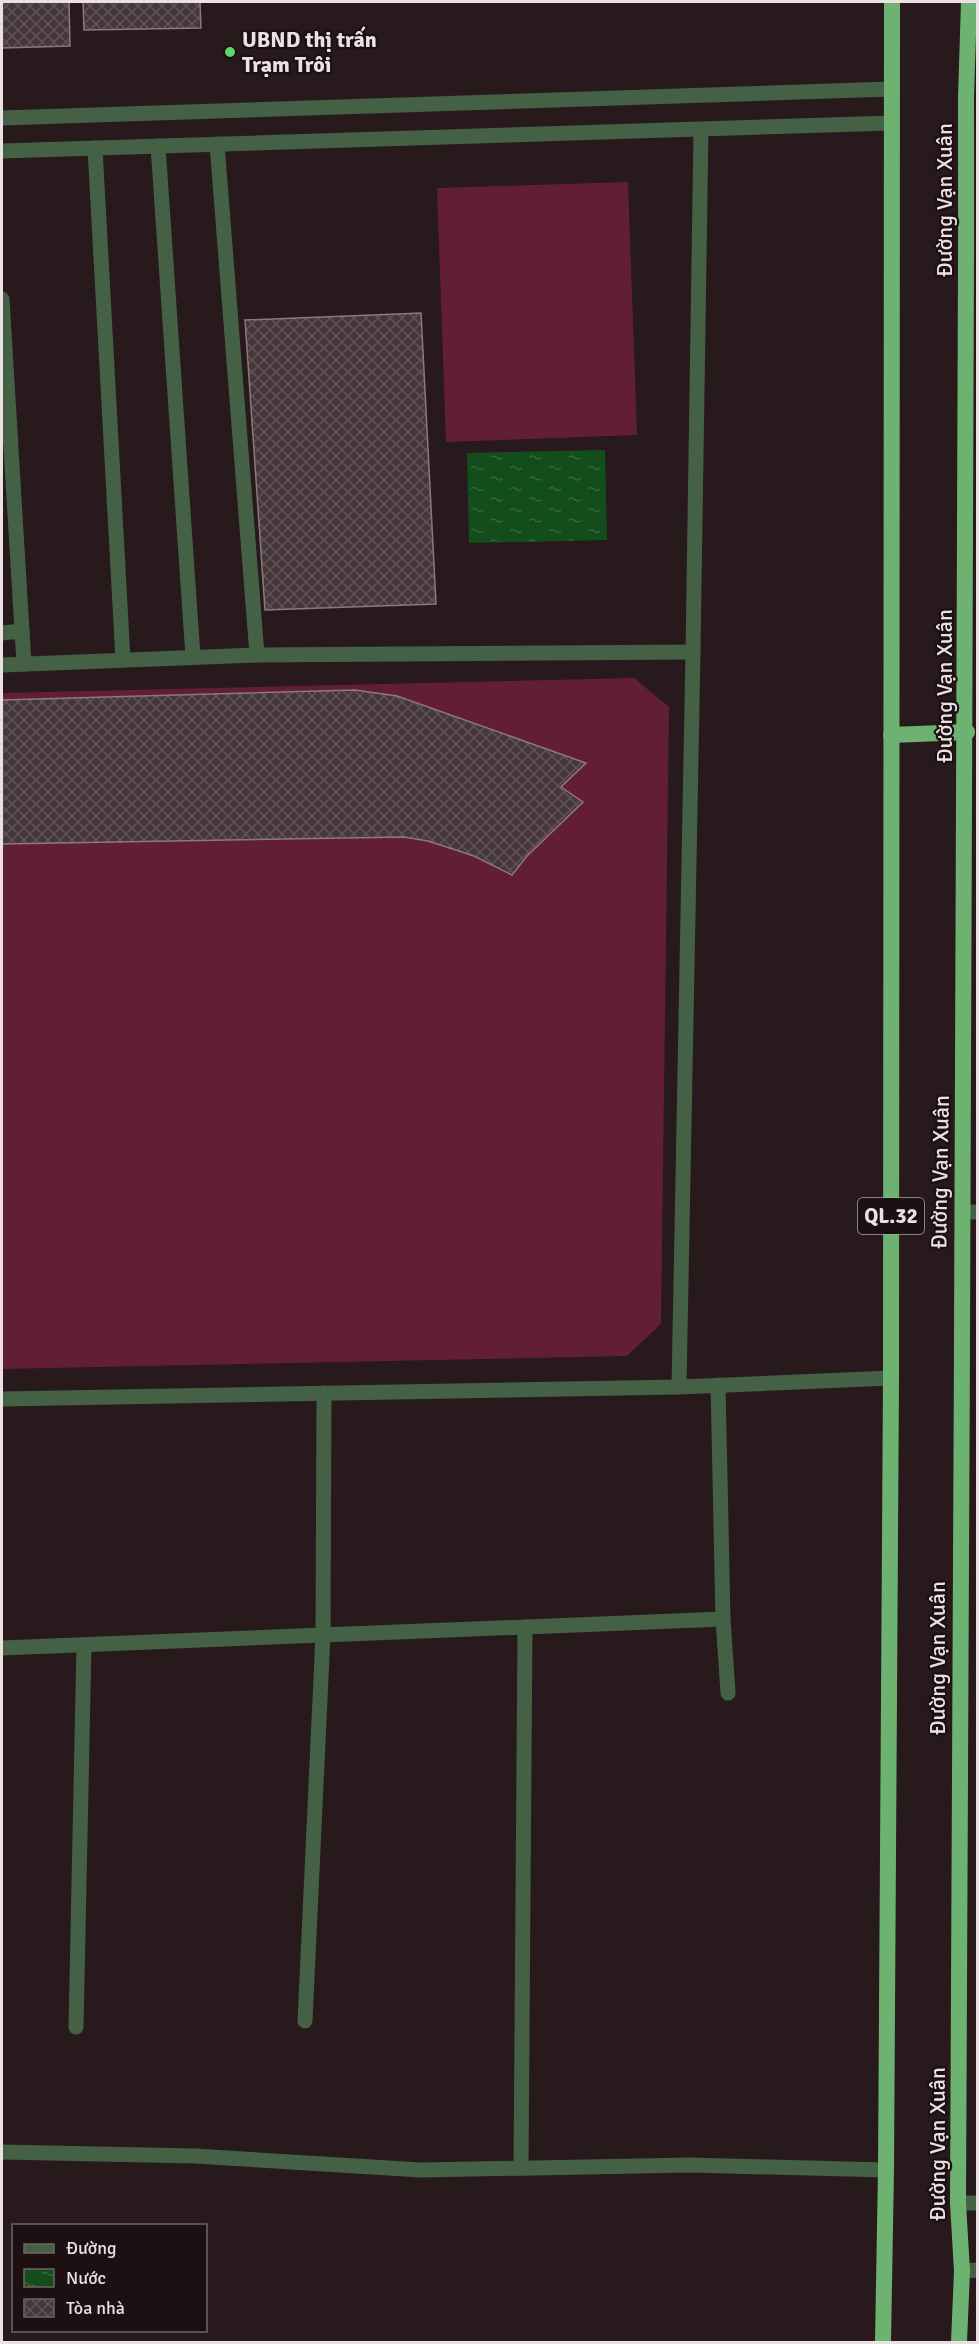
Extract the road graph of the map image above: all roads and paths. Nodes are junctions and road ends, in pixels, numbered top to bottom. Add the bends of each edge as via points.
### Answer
1 (892, 2) edge
2 (969, 2) edge
3 (891, 89) junction
4 (972, 97) edge
5 (2, 118) edge
6 (892, 123) junction
7 (701, 130) junction
8 (216, 144) junction
9 (158, 146) junction
10 (95, 148) junction
11 (2, 152) edge
12 (2, 299) edge
13 (22, 631) junction
14 (2, 633) edge
15 (693, 652) junction
16 (257, 656) junction
17 (193, 657) junction
18 (123, 660) junction
19 (24, 664) junction
20 (2, 665) edge
21 (967, 732) junction
22 (891, 735) junction
23 (970, 1212) edge
24 (891, 1378) junction
25 (718, 1385) junction
26 (679, 1387) junction
27 (324, 1393) junction
28 (2, 1399) edge
29 (723, 1619) junction
30 (525, 1627) junction
31 (323, 1635) junction
32 (84, 1645) junction
33 (2, 1648) edge
34 (728, 1693) dead end
35 (305, 2021) dead end
36 (76, 2027) dead end
37 (2, 2152) edge
38 (521, 2168) junction
39 (886, 2169) junction
40 (958, 2203) junction
41 (978, 2203) edge
42 (970, 2271) edge
43 (883, 2343) edge
44 (959, 2343) edge

1 - 3 highway, QL.32
2 - 4 highway, Đường Vạn Xuân
3 - 5 street
3 - 6 highway, QL.32
4 - 21 highway, Đường Vạn Xuân
6 - 7 street
6 - 22 highway, QL.32
7 - 8 street
7 - 15 street
8 - 9 street
8 - 16 street
9 - 10 street
9 - 17 street
10 - 11 street
10 - 18 street
12 - 13 street
13 - 14 street
13 - 19 street
15 - 16 street
15 - 26 street
16 - 17 street
17 - 18 street
18 - 19 street
19 - 20 street
21 - 22 highway
21 - 23 highway, Đường Vạn Xuân
22 - 24 highway, QL.32
23 - 40 highway, Đường Vạn Xuân
24 - 25 street
24 - 39 highway, QL.32
25 - 26 street
25 - 29 street
26 - 27 street
27 - 28 street
27 - 31 street
29 - 30 street
29 - 34 street
30 - 31 street
30 - 38 street
31 - 32 street
31 - 35 street
32 - 33 street
32 - 36 street
37 - 38 street via 195,2156 421,2170
38 - 39 street via 690,2165
39 - 43 highway, QL.32
40 - 41 street
40 - 42 highway, Đường Vạn Xuân
42 - 44 highway, Đường Vạn Xuân

